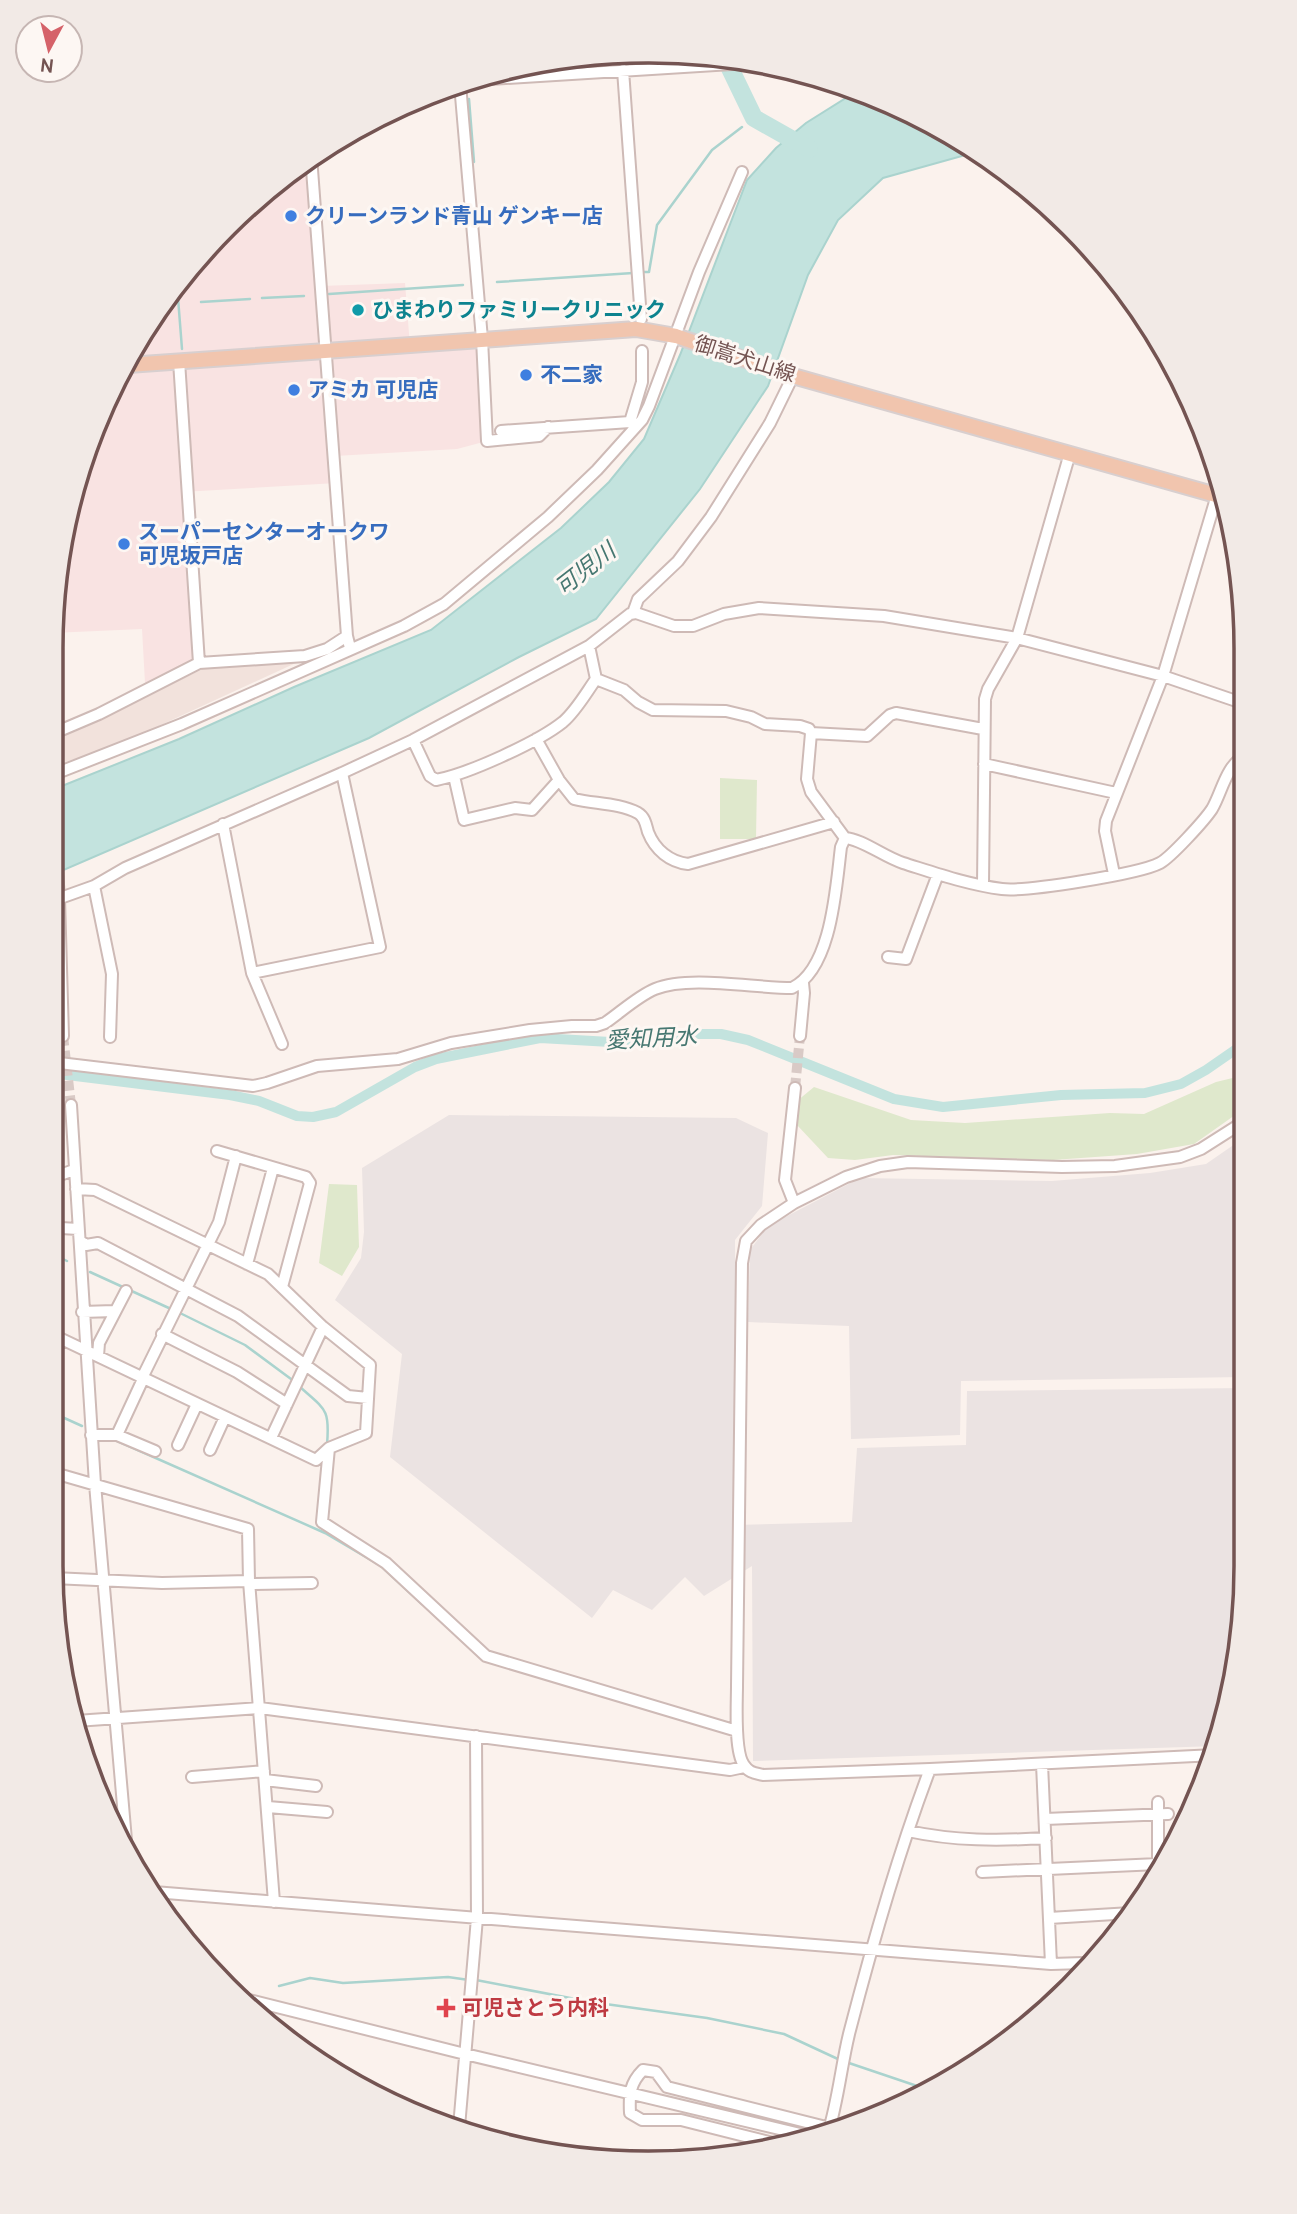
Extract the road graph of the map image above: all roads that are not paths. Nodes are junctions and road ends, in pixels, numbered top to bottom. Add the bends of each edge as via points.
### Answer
1 (700, 65) edge
2 (623, 70) junction
3 (523, 77) edge
4 (461, 94) edge
5 (312, 170) edge
6 (742, 172) dead end
7 (640, 319) dead end
8 (676, 336) junction
9 (482, 339) junction
10 (327, 351) junction
11 (642, 351) dead end
12 (179, 361) junction
13 (137, 364) edge
14 (793, 376) junction
15 (646, 411) junction
16 (632, 413) junction
17 (548, 427) junction
18 (500, 431) dead end
19 (1070, 453) junction
20 (1213, 494) edge
21 (1216, 507) edge
22 (633, 613) junction
23 (348, 636) junction
24 (1017, 638) junction
25 (589, 646) junction
26 (350, 648) junction
27 (199, 663) junction
28 (1163, 676) junction
29 (596, 679) junction
30 (1234, 700) edge
31 (63, 729) edge
32 (983, 729) junction
33 (811, 733) junction
34 (536, 739) junction
35 (413, 740) junction
36 (984, 765) junction
37 (1234, 766) edge
38 (63, 771) edge
39 (342, 773) junction
40 (454, 776) junction
41 (559, 780) junction
42 (1116, 793) junction
43 (834, 822) junction
44 (223, 824) junction
45 (845, 838) junction
46 (938, 874) junction
47 (1114, 874) junction
48 (984, 885) junction
49 (94, 886) junction
50 (63, 897) edge
51 (888, 957) dead end
52 (252, 973) junction
53 (803, 983) junction
54 (800, 1035) tunnel mouth
55 (110, 1037) dead end
56 (282, 1044) dead end
57 (63, 1063) edge
58 (795, 1088) tunnel mouth
59 (71, 1105) tunnel mouth
60 (1234, 1128) edge
61 (217, 1151) dead end
62 (236, 1156) junction
63 (273, 1168) junction
64 (74, 1170) junction
65 (63, 1174) edge
66 (76, 1189) junction
67 (794, 1203) junction
68 (63, 1228) edge
69 (79, 1229) junction
70 (80, 1241) junction
71 (208, 1246) junction
72 (247, 1264) junction
73 (186, 1287) junction
74 (282, 1287) junction
75 (126, 1291) dead end
76 (114, 1311) junction
77 (82, 1312) junction
78 (323, 1327) junction
79 (163, 1334) junction
80 (63, 1339) edge
81 (86, 1350) junction
82 (98, 1356) junction
83 (306, 1364) junction
84 (142, 1379) junction
85 (368, 1398) junction
86 (198, 1404) junction
87 (287, 1404) junction
88 (225, 1417) junction
89 (91, 1435) junction
90 (117, 1435) junction
91 (271, 1438) junction
92 (178, 1445) dead end
93 (330, 1448) junction
94 (210, 1450) dead end
95 (155, 1451) dead end
96 (63, 1476) edge
97 (95, 1485) junction
98 (63, 1578) edge
99 (104, 1580) junction
100 (249, 1583) junction
101 (312, 1583) dead end
102 (260, 1708) junction
103 (115, 1717) junction
104 (84, 1720) edge
105 (737, 1731) junction
106 (476, 1736) junction
107 (1202, 1755) edge
108 (1042, 1764) junction
109 (744, 1767) junction
110 (930, 1769) junction
111 (264, 1776) junction
112 (192, 1777) dead end
113 (316, 1786) dead end
114 (1158, 1802) dead end
115 (268, 1807) junction
116 (327, 1812) dead end
117 (1163, 1814) junction
118 (1045, 1818) junction
119 (126, 1830) edge
120 (908, 1831) junction
121 (1046, 1838) junction
122 (1160, 1851) edge
123 (1149, 1868) edge
124 (1047, 1871) junction
125 (982, 1872) dead end
126 (163, 1893) edge
127 (274, 1902) junction
128 (1119, 1914) edge
129 (477, 1918) junction
130 (1049, 1918) junction
131 (871, 1949) junction
132 (1078, 1963) edge
133 (1051, 1965) junction
134 (266, 2009) edge
135 (465, 2054) junction
136 (629, 2093) junction
137 (460, 2120) edge
138 (832, 2122) edge
139 (814, 2127) edge
140 (794, 2133) edge
141 (762, 2140) edge

1 - 2 street
2 - 3 street
2 - 7 street
4 - 9 street
5 - 10 street
6 - 8 street
8 - 9 main road, 御嵩犬山線 via 636,329
8 - 14 main road, 御嵩犬山線
8 - 15 street
9 - 10 main road, 御嵩犬山線
9 - 17 street via 487,441 539,436
10 - 12 main road, 御嵩犬山線
10 - 23 street
11 - 16 street via 642,382
12 - 13 main road, 御嵩犬山線
12 - 27 street
14 - 19 main road, 御嵩犬山線
14 - 22 street via 712,517 678,561 638,599
15 - 16 street
15 - 26 street via 597,470 548,517 444,604
16 - 17 street via 630,422
17 - 18 street
19 - 20 main road, 御嵩犬山線
19 - 24 street
21 - 28 street
22 - 24 street via 674,626 693,626 759,608 884,616
22 - 25 street
23 - 26 street
23 - 27 street via 305,656
24 - 28 street
24 - 32 street via 988,689
25 - 29 street
25 - 35 street
26 - 38 street via 182,724
27 - 31 street
28 - 30 street
28 - 42 street
29 - 33 street via 624,690 653,710 726,711 765,724 805,726
29 - 34 street via 564,721
32 - 33 street via 896,713 867,736
32 - 36 street
33 - 43 street via 807,779 811,792
34 - 40 street
34 - 41 street
35 - 39 street
35 - 40 street via 430,776 436,780
36 - 42 street
36 - 48 street
37 - 47 street via 1212,810 1162,862
39 - 44 street
39 - 52 street via 380,947
40 - 41 street via 464,820 515,808 533,810
41 - 43 street via 574,799 638,813 652,841 677,863 688,864
42 - 47 street via 1105,831
43 - 45 street
44 - 49 street
44 - 52 street
45 - 46 street via 886,858
45 - 53 street via 832,922
46 - 48 street
46 - 51 street via 906,959
47 - 48 street via 1026,889
49 - 50 street
49 - 55 street via 112,974
52 - 56 street
53 - 54 street
53 - 57 street via 792,988 665,986 596,1026 530,1030 451,1043 398,1059 317,1066 253,1086
58 - 67 street via 785,1180
59 - 64 street
60 - 67 street via 1180,1157 1115,1166 908,1162 846,1177
61 - 62 street
62 - 63 street
62 - 71 street
63 - 72 street
63 - 74 street via 306,1177 310,1183
64 - 65 street
64 - 66 street
66 - 69 street
66 - 71 street via 95,1190
67 - 105 street via 746,1241 743,1263
68 - 69 street
69 - 70 street
70 - 73 street via 98,1243
70 - 77 street
71 - 72 street
71 - 73 street
72 - 74 street
73 - 79 street
73 - 83 street via 247,1321
74 - 78 street
75 - 76 street
76 - 77 street
76 - 82 street
77 - 81 street
78 - 83 street
78 - 85 street via 369,1365
79 - 84 street
79 - 87 street via 237,1371
80 - 81 street
81 - 82 street
81 - 89 street
82 - 84 street
83 - 85 street via 348,1396
83 - 87 street
84 - 86 street
84 - 90 street
85 - 93 street via 366,1433
86 - 88 street
86 - 92 street
87 - 91 street
88 - 91 street
88 - 94 street
89 - 90 street
89 - 97 street
90 - 95 street
91 - 93 street via 316,1460
93 - 105 street via 322,1522 386,1563 486,1656
96 - 97 street
97 - 99 street
97 - 100 street via 248,1529
98 - 99 street
99 - 100 street
99 - 103 street
100 - 101 street
100 - 102 street
102 - 103 street
102 - 106 street
102 - 111 street
103 - 104 street
103 - 119 street
105 - 109 street
106 - 109 street via 730,1770
106 - 129 street
107 - 108 street
108 - 110 street
108 - 118 street
109 - 110 street via 763,1775
110 - 120 street
111 - 112 street
111 - 113 street
111 - 115 street
114 - 117 street
115 - 116 street
115 - 127 street
117 - 118 street
117 - 122 street
118 - 121 street
120 - 121 street via 985,1841
120 - 131 street
121 - 124 street
123 - 124 street
124 - 125 street
124 - 130 street
126 - 127 street
127 - 129 street
128 - 130 street
129 - 131 street
129 - 135 street
130 - 133 street
131 - 133 street
131 - 138 street
132 - 133 street
134 - 135 street
135 - 136 street
135 - 137 street
136 - 139 street via 643,2070 656,2072 667,2087
136 - 140 street
136 - 141 street via 630,2112 642,2120 681,2120

